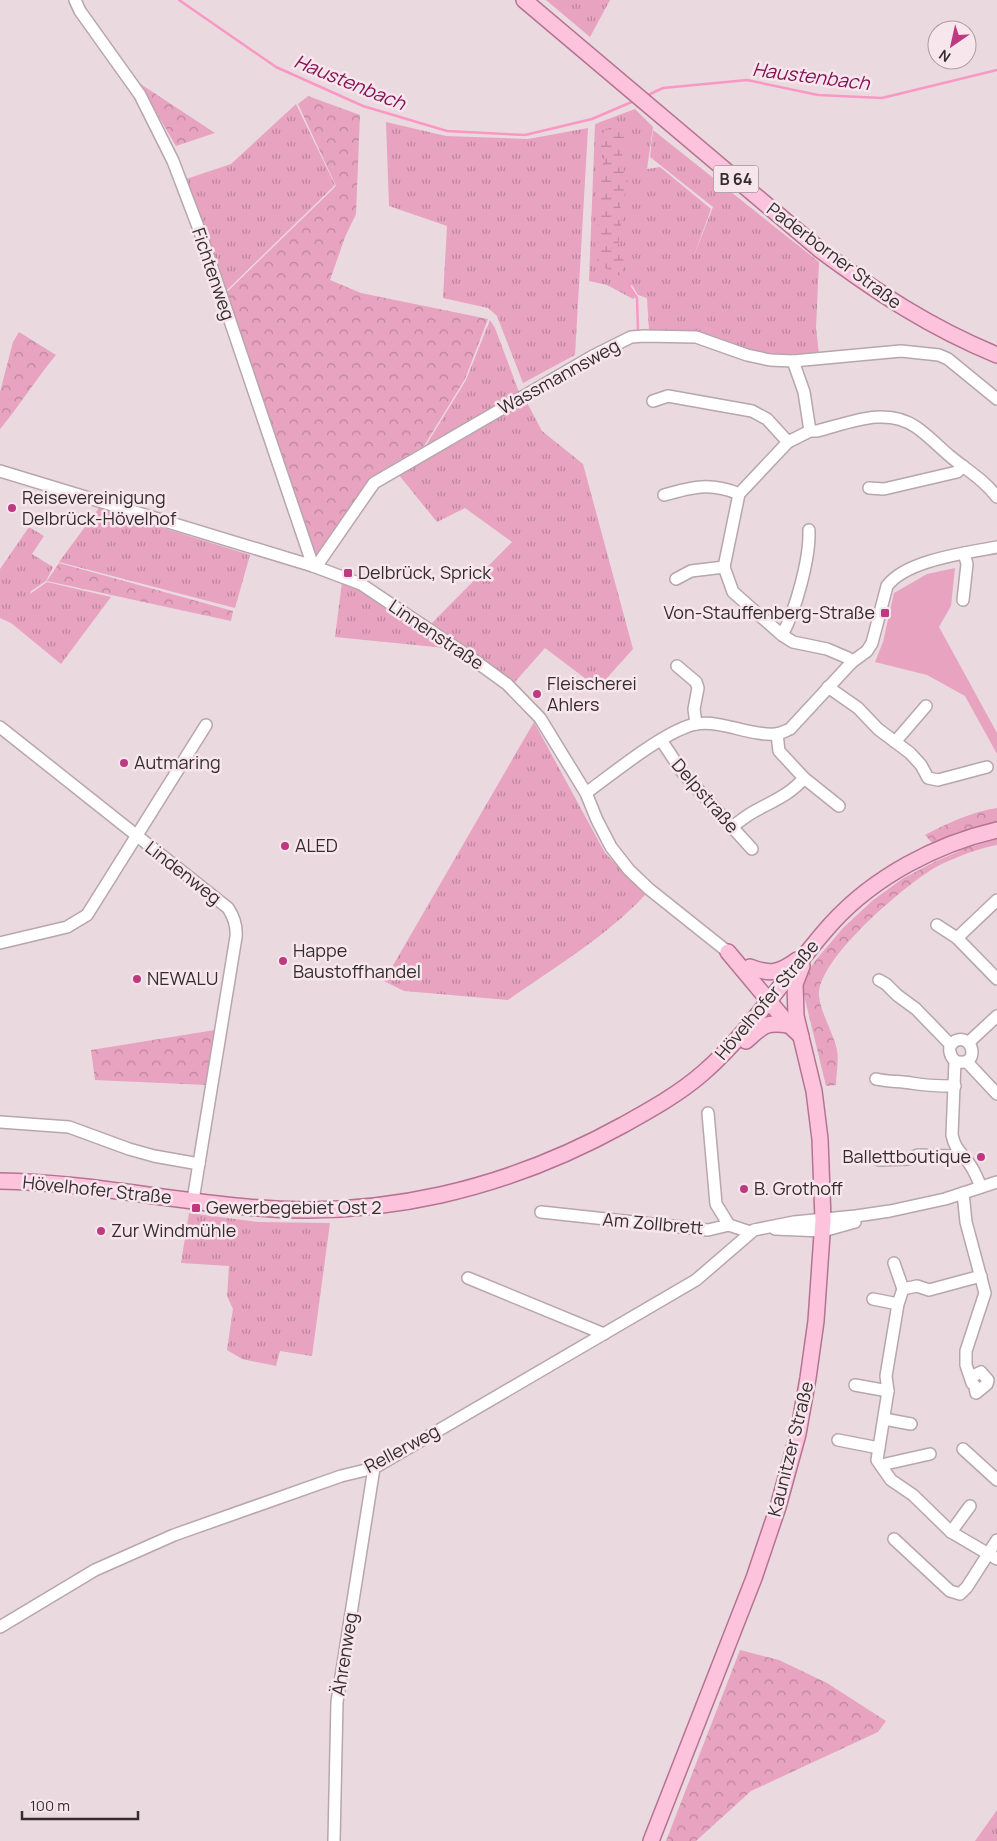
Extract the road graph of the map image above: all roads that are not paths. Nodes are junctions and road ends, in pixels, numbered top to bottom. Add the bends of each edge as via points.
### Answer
1 (75, 0) edge
2 (524, 0) edge
3 (997, 355) edge
4 (793, 361) junction
5 (997, 399) edge
6 (653, 402) dead end
7 (810, 432) junction
8 (788, 442) junction
9 (963, 466) junction
10 (0, 471) edge
11 (870, 488) dead end
12 (664, 494) dead end
13 (739, 494) junction
14 (997, 497) edge
15 (809, 530) dead end
16 (997, 547) edge
17 (964, 554) junction
18 (313, 566) junction
19 (724, 567) junction
20 (676, 579) dead end
21 (963, 600) dead end
22 (782, 635) junction
23 (852, 662) junction
24 (677, 666) dead end
25 (828, 686) junction
26 (926, 706) dead end
27 (696, 724) junction
28 (206, 725) dead end
29 (0, 727) edge
30 (777, 734) junction
31 (661, 740) junction
32 (895, 742) junction
33 (987, 767) dead end
34 (804, 778) junction
35 (586, 793) junction
36 (839, 806) dead end
37 (732, 827) junction
38 (997, 830) edge
39 (136, 837) junction
40 (752, 849) dead end
41 (997, 900) edge
42 (937, 925) dead end
43 (957, 938) junction
44 (0, 942) edge
45 (728, 952) junction
46 (806, 953) junction
47 (750, 967) junction
48 (997, 979) edge
49 (879, 980) dead end
50 (773, 996) junction
51 (997, 1016) edge
52 (793, 1021) junction
53 (969, 1042) junction
54 (952, 1044) junction
55 (716, 1061) junction
56 (961, 1062) junction
57 (876, 1079) dead end
58 (955, 1086) junction
59 (997, 1094) edge
60 (708, 1113) dead end
61 (0, 1122) edge
62 (960, 1153) junction
63 (879, 1160) dead end
64 (199, 1164) junction
65 (0, 1181) edge
66 (997, 1182) edge
67 (980, 1187) junction
68 (963, 1193) junction
69 (193, 1200) junction
70 (541, 1212) dead end
71 (729, 1225) junction
72 (823, 1225) junction
73 (750, 1232) junction
74 (894, 1263) dead end
75 (982, 1276) junction
76 (468, 1278) dead end
77 (903, 1289) junction
78 (873, 1299) dead end
79 (898, 1304) junction
80 (604, 1334) junction
81 (971, 1379) dead end
82 (855, 1385) dead end
83 (888, 1390) junction
84 (884, 1420) junction
85 (911, 1424) dead end
86 (838, 1440) dead end
87 (878, 1448) junction
88 (963, 1449) dead end
89 (930, 1454) dead end
90 (880, 1466) junction
91 (374, 1468) junction
92 (997, 1480) edge
93 (970, 1506) dead end
94 (951, 1532) junction
95 (894, 1540) dead end
96 (997, 1540) edge
97 (992, 1556) edge
98 (0, 1627) edge
99 (334, 1841) edge
100 (651, 1841) edge

1 - 18 street, Fichtenweg via 140,95 173,161
2 - 3 main road, Paderborner Straße / B 64 via 820,250 919,318
4 - 5 street, Wassmannsweg via 901,351 939,355
4 - 7 street via 804,392
4 - 18 street, Wassmannsweg via 747,355 696,337 632,337 593,356 374,483 320,561
6 - 8 street via 668,396 752,411 767,419
7 - 8 street
7 - 9 street via 867,418 886,416 902,419
8 - 13 street
9 - 11 street via 958,472 884,489
9 - 14 street
10 - 18 street, Linnenstraße
12 - 13 street via 698,486 725,488
13 - 19 street
15 - 22 street via 810,546 791,619
16 - 17 street
17 - 21 street via 967,564
17 - 23 street via 918,565 892,579 887,586 872,643
18 - 35 street, Linnenstraße via 361,584 507,684 540,718
19 - 20 street via 691,571
19 - 22 street via 733,592
22 - 23 street via 793,642 827,649
23 - 25 street
24 - 27 street via 696,682 698,688 694,710
25 - 30 street via 790,729
25 - 32 street
26 - 32 street
27 - 30 street
27 - 31 street
28 - 39 street
29 - 39 street, Lindenweg
30 - 34 street via 780,751
31 - 35 street
31 - 37 street, Delpstraße via 683,773
32 - 33 street via 910,753 928,778 938,780
34 - 36 street
34 - 37 street via 796,788
35 - 45 street, Linnenstraße via 612,847 629,870
37 - 40 street, Delpstraße
38 - 46 main road, Hövelhofer Straße via 929,854 863,893
39 - 44 street via 87,915 67,927
39 - 64 street, Lindenweg via 228,908 237,929
41 - 43 street
42 - 43 street
43 - 48 street
45 - 47 main road
45 - 50 main road
46 - 47 main road via 783,970 764,973
46 - 50 main road, Hövelhofer Straße
46 - 52 main road via 795,984
47 - 50 main road
49 - 54 street via 916,1009
50 - 52 main road
50 - 55 main road, Hövelhofer Straße
51 - 53 street
52 - 55 main road via 771,1023 760,1028 731,1054
52 - 72 main road, Kaunitzer Straße via 802,1037 814,1091 820,1139
53 - 54 street via 956,1040
53 - 56 street via 972,1057
54 - 56 street via 950,1056
55 - 69 main road, Hövelhofer Straße via 681,1090 597,1140 488,1183 440,1196 374,1207 316,1210 268,1209
56 - 58 street
56 - 59 street
57 - 58 street
58 - 62 street via 952,1135 954,1146
60 - 71 street via 716,1204
61 - 64 street via 69,1127 154,1156
62 - 63 street
62 - 67 street via 977,1176
64 - 69 street, Lindenweg
65 - 69 main road, Hövelhofer Straße via 88,1186
66 - 67 street
67 - 68 street
68 - 72 street
68 - 75 street via 966,1222
70 - 71 street, Am Zollbrett via 708,1230
71 - 73 street, Am Zollbrett
72 - 73 street via 794,1231 762,1228
72 - 100 main road, Kaunitzer Straße via 808,1378 798,1434 778,1507 754,1578
73 - 80 street, Rellerweg via 696,1280
74 - 77 street
75 - 77 street via 929,1290 917,1286
75 - 81 street via 985,1293 966,1350 966,1365
76 - 80 street
77 - 79 street
78 - 79 street
79 - 83 street via 886,1376
80 - 91 street, Rellerweg
82 - 83 street
83 - 84 street
84 - 85 street
84 - 87 street
86 - 87 street
87 - 90 street
88 - 92 street
89 - 90 street
90 - 94 street via 891,1480 913,1495
91 - 98 street, Rellerweg via 341,1476 174,1535 95,1570
91 - 99 street, Ährenweg via 337,1702
93 - 94 street
94 - 97 street
95 - 97 street via 950,1591 960,1594
96 - 97 street

